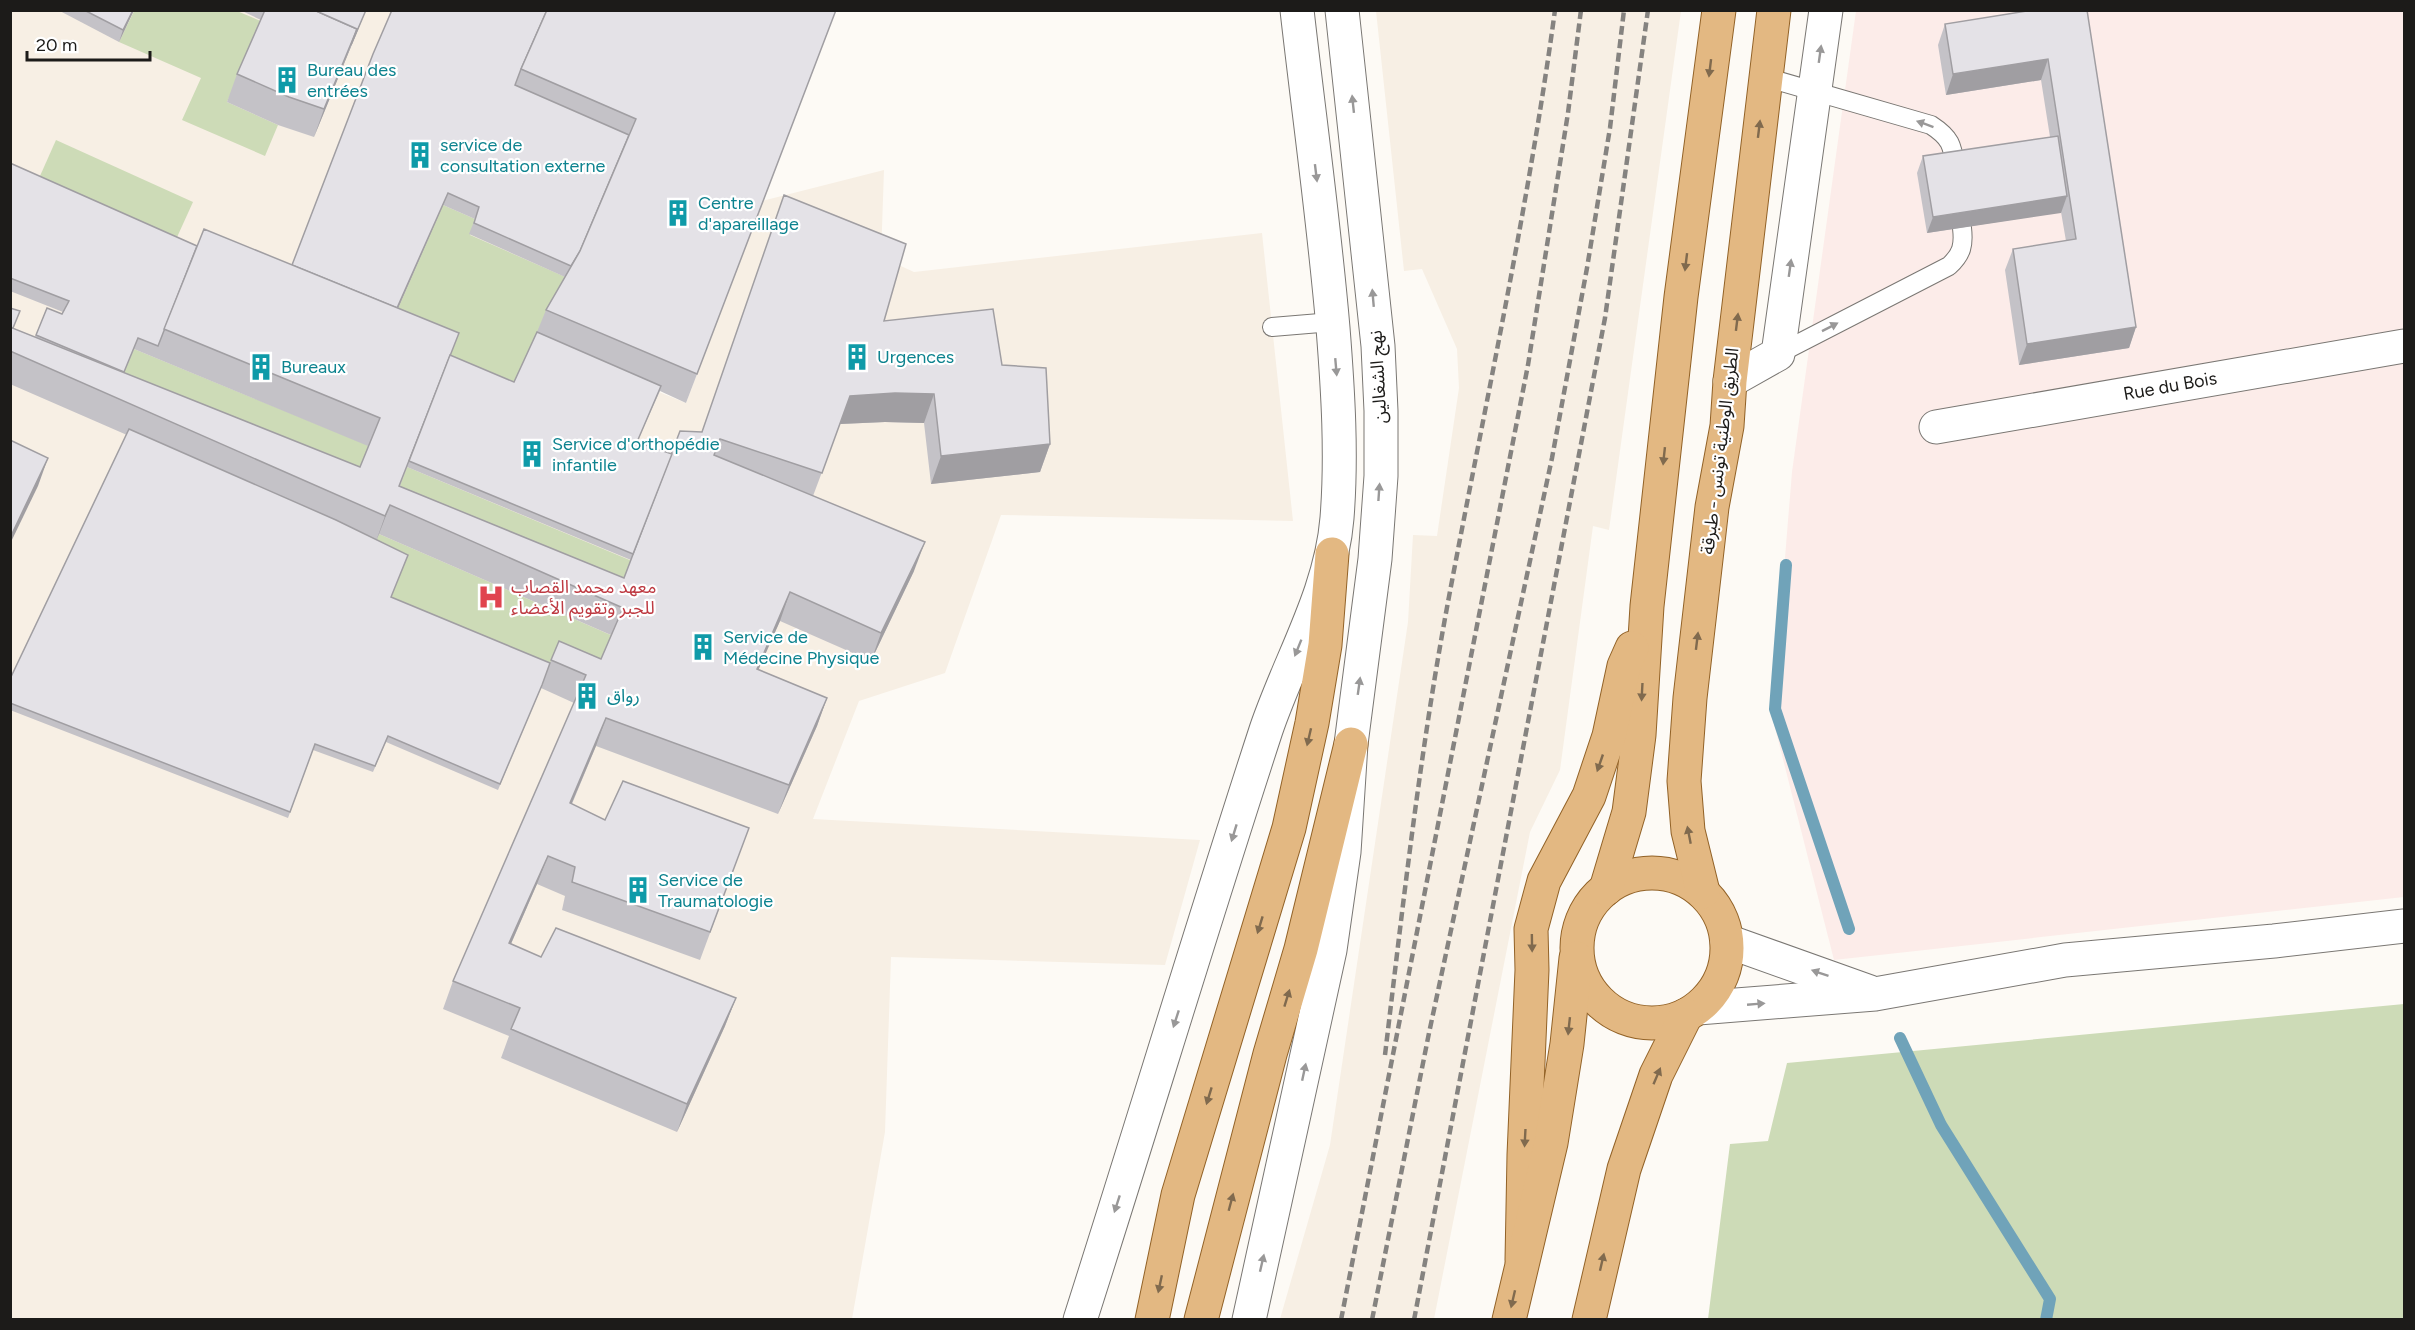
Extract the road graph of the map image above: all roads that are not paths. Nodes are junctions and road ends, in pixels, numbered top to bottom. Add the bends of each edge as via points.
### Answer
1 (1297, 10) edge
2 (1342, 10) edge
3 (1719, 10) edge
4 (1774, 10) edge
5 (1826, 10) edge
6 (1765, 77) junction
7 (1814, 91) junction
8 (1956, 168) edge
9 (1962, 228) edge
10 (1332, 322) junction
11 (1272, 327) dead end
12 (2404, 346) edge
13 (1778, 354) junction
14 (1730, 381) junction
15 (1936, 427) dead end
16 (1332, 554) junction
17 (1647, 606) junction
18 (1351, 744) junction
19 (1606, 889) junction
20 (1703, 892) junction
21 (2404, 926) edge
22 (1727, 941) junction
23 (1578, 947) junction
24 (1875, 994) junction
25 (1692, 1012) junction
26 (1522, 1260) junction
27 (1080, 1320) edge
28 (1152, 1320) edge
29 (1201, 1320) edge
30 (1249, 1320) edge
31 (1509, 1320) edge
32 (1589, 1320) edge

1 -> 10 street
18 -> 2 street, نهج الشغالين via 1375,559 1381,411 1372,285
3 -> 17 main road via 1681,297
4 - 6 main road, الطريق الوطنية تونس - طبرقة
7 -> 5 street
6 - 7 lane
14 -> 6 main road, الطريق الوطنية تونس - طبرقة
8 -> 7 lane via 1952,145 1945,134 1931,125
13 -> 7 street
13 -> 9 lane via 1949,266 1964,245
10 - 11 lane
10 -> 16 street via 1339,451
12 - 15 street, Rue du Bois
13 - 14 street
20 -> 14 main road, الطريق الوطنية تونس - طبرقة via 1688,831 1684,781 1690,698
16 -> 27 street via 1323,589 1267,728
16 -> 28 main road via 1325,645 1289,828 1178,1195
17 -> 19 main road via 1640,735 1629,812
17 -> 26 main road via 1624,666 1609,736 1589,796 1544,881 1531,929
29 -> 18 main road via 1270,1054 1302,949
30 -> 18 street, نهج الشغالين via 1330,950 1344,852
19 - 20 main road via 1624,878 1660,873 1686,880
19 - 23 main road via 1592,903 1582,922
20 - 22 main road via 1719,912
21 - 24 street via 2065,960
24 -> 22 street
22 - 25 main road via 1725,968 1707,1000
23 - 25 main road via 1582,974 1605,1006 1631,1020 1648,1023 1674,1020
23 -> 26 main road via 1551,1143
25 -> 24 street
32 -> 25 main road via 1624,1169 1656,1075
26 -> 31 main road

